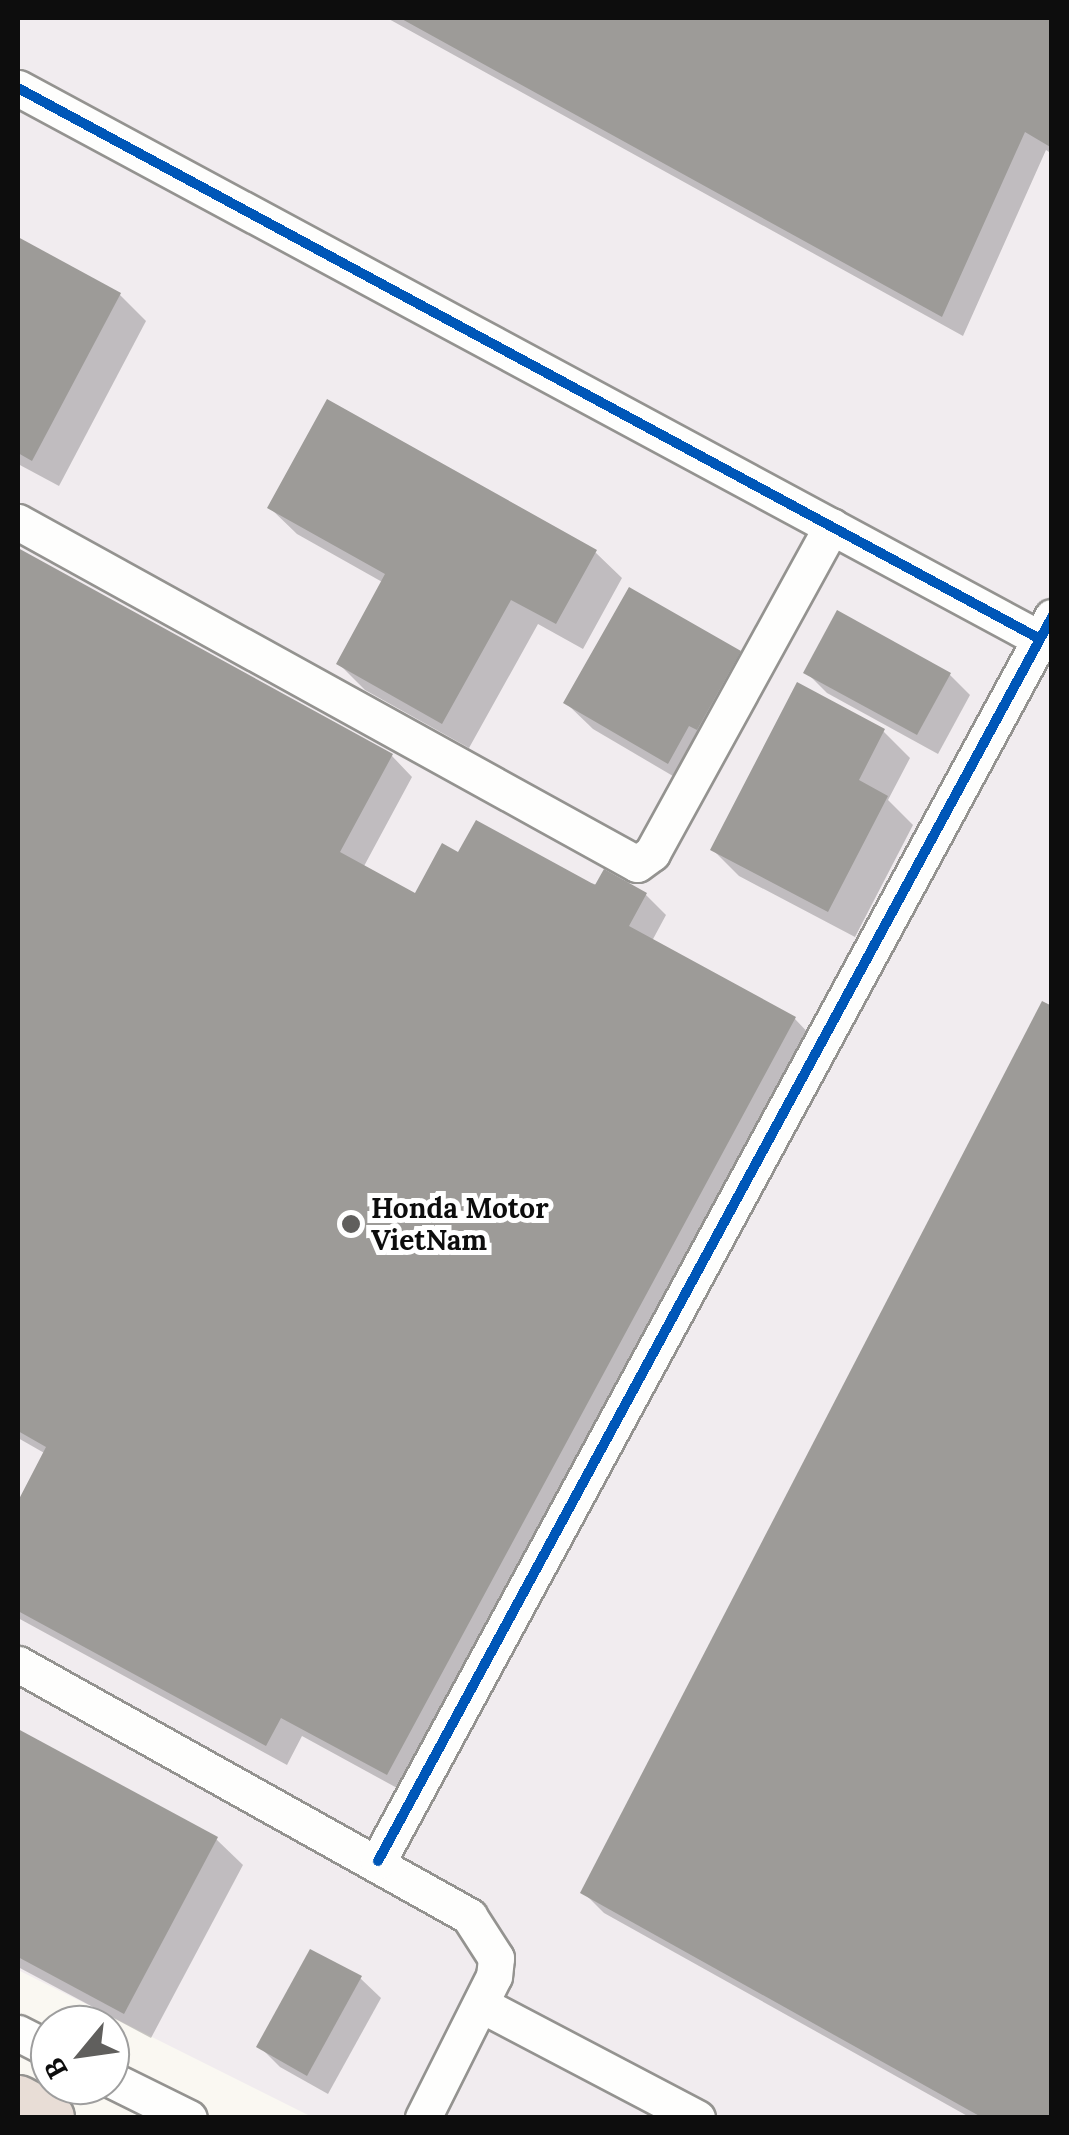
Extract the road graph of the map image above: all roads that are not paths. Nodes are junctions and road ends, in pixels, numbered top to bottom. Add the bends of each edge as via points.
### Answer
1 (18, 88) edge
2 (18, 522) edge
3 (832, 526) junction
4 (1046, 628) edge
5 (18, 1664) edge
6 (378, 1861) junction
7 (482, 2005) junction
8 (130, 2089) edge
9 (18, 2102) edge
10 (48, 2118) edge
11 (189, 2118) edge
12 (422, 2118) edge
13 (697, 2118) edge

1 - 3 street
2 - 3 street via 637,864 652,853
3 - 4 street
4 - 6 street
5 - 6 street
6 - 7 street via 448,1899 485,1937 496,1958
7 - 12 street
7 - 13 street
8 - 11 street
9 - 10 highway

